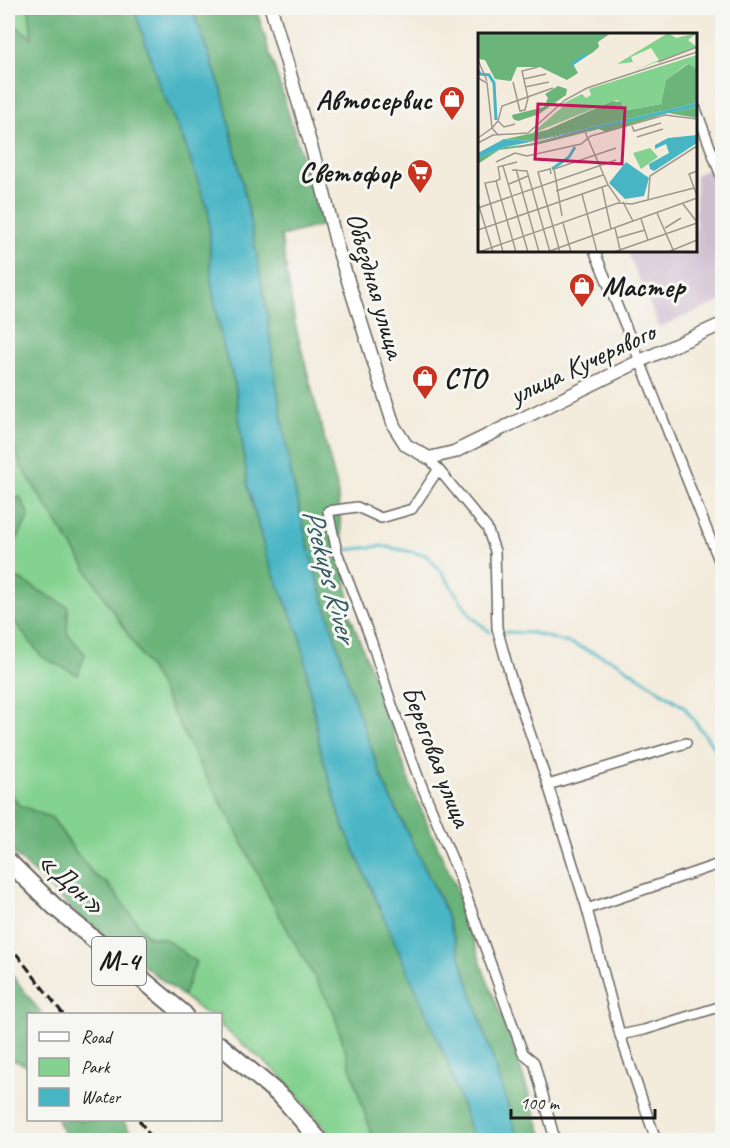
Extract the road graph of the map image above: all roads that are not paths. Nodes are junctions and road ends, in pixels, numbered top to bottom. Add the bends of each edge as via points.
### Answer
1 (271, 8) edge
2 (697, 112) edge
3 (723, 179) edge
4 (595, 252) edge
5 (723, 324) edge
6 (640, 361) junction
7 (429, 458) junction
8 (438, 470) junction
9 (723, 568) edge
10 (686, 743) dead end
11 (548, 785) junction
12 (8, 861) edge
13 (723, 863) edge
14 (587, 909) junction
15 (723, 1005) edge
16 (183, 1013) edge
17 (620, 1035) junction
18 (222, 1047) edge
19 (319, 1140) edge
20 (555, 1140) edge
21 (656, 1140) edge

1 - 7 street, Объездная улица via 336,246 394,426 406,445
2 - 3 street
4 - 6 street
5 - 6 street, улица Кучерявого
6 - 7 street, улица Кучерявого via 454,452
6 - 9 street
7 - 8 street
8 - 11 street via 487,528 495,551 497,628
8 - 20 street, Береговая улица via 412,509 381,518 357,507 328,511 337,552 419,779 458,873 523,1053 534,1062
10 - 11 street
11 - 14 street
12 - 16 highway, «Дон» / М-4 via 55,907
13 - 14 street
14 - 17 street
15 - 17 street
17 - 21 street
18 - 19 highway via 283,1098

